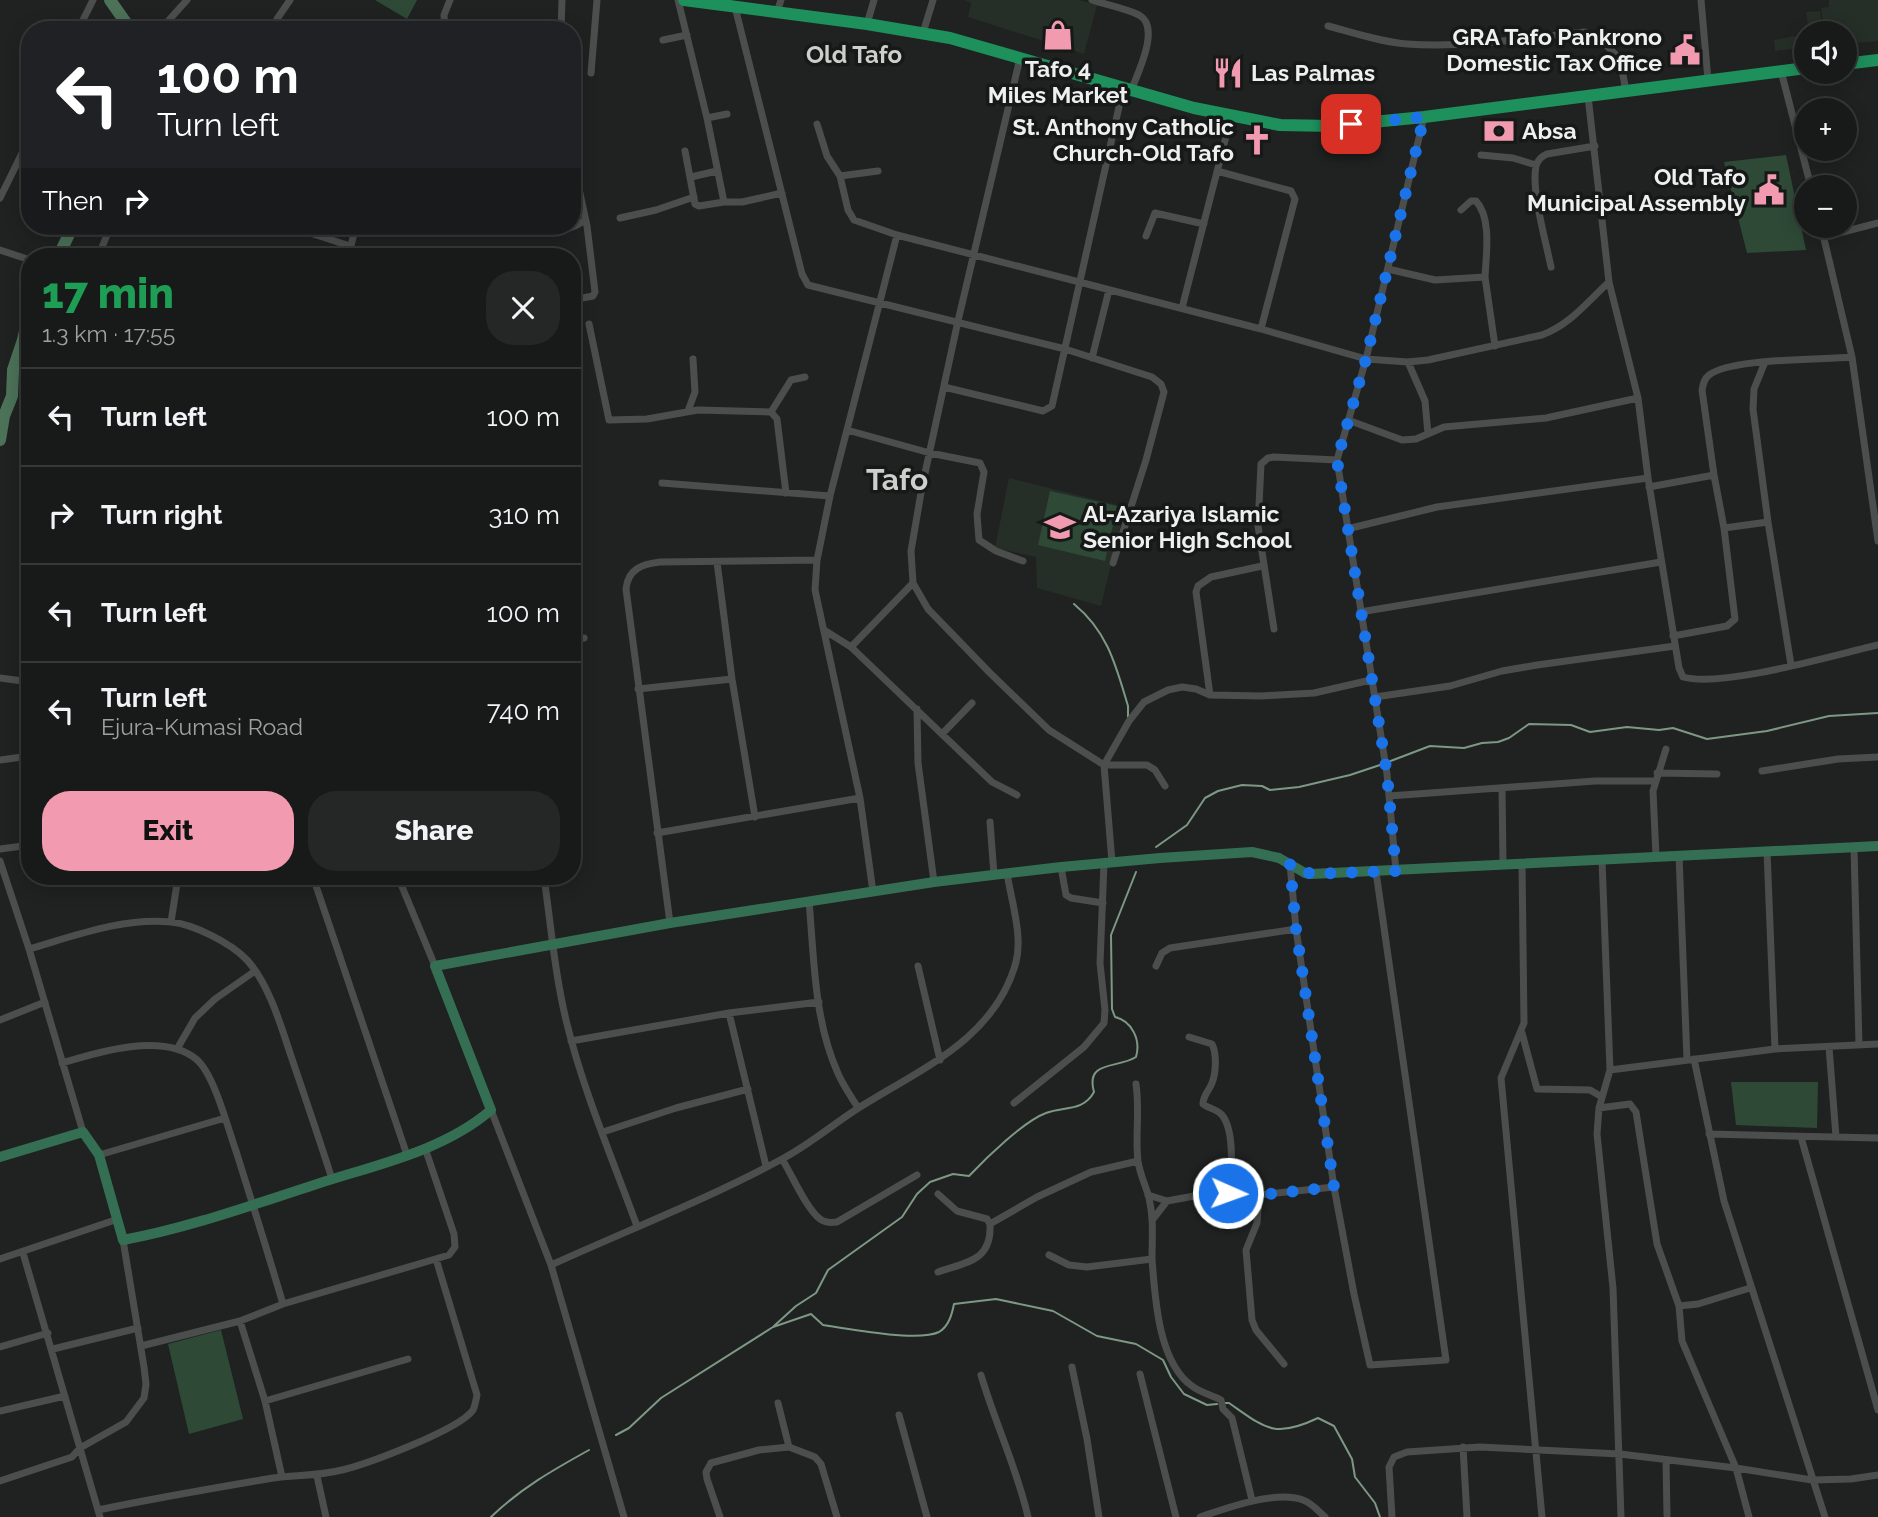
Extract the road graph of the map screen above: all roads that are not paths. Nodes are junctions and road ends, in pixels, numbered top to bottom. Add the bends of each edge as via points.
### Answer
1 (93, 0) edge
2 (187, 0) edge
3 (290, 0) edge
4 (450, 0) edge
5 (562, 0) edge
6 (597, 0) edge
7 (874, 0) edge
8 (933, 0) edge
9 (1092, 0) edge
10 (1701, 0) edge
11 (689, 1) edge
12 (735, 6) junction
13 (779, 6) edge
14 (82, 21) edge
15 (168, 21) edge
16 (276, 21) edge
17 (443, 21) edge
18 (561, 21) edge
19 (867, 24) junction
20 (1328, 26) dead end
21 (923, 33) junction
22 (687, 35) junction
23 (663, 40) dead end
24 (1021, 57) junction
25 (1878, 60) edge
26 (1857, 62) edge
27 (1794, 69) edge
28 (1781, 71) junction
29 (591, 73) dead end
30 (1708, 80) junction
31 (1127, 90) junction
32 (1626, 91) junction
33 (1588, 96) junction
34 (727, 114) dead end
35 (1231, 117) junction
36 (1424, 117) junction
37 (707, 118) junction
38 (817, 124) dead end
39 (1595, 146) junction
40 (685, 151) dead end
41 (21, 155) edge
42 (1481, 155) dead end
43 (1536, 164) junction
44 (1217, 170) junction
45 (878, 171) dead end
46 (717, 172) junction
47 (1808, 175) edge
48 (840, 176) junction
49 (691, 177) junction
50 (782, 193) junction
51 (694, 197) junction
52 (0, 198) edge
53 (581, 201) edge
54 (724, 202) junction
55 (1461, 210) dead end
56 (620, 218) dead end
57 (585, 220) junction
58 (581, 222) edge
59 (1878, 223) edge
60 (1204, 224) junction
61 (1857, 228) edge
62 (316, 235) edge
63 (353, 235) edge
64 (897, 235) junction
65 (1146, 236) dead end
66 (1824, 238) edge
67 (350, 246) joint
68 (0, 250) edge
69 (975, 255) junction
70 (21, 257) edge
71 (1551, 267) dead end
72 (1388, 268) junction
73 (1485, 277) junction
74 (1078, 282) junction
75 (1609, 282) junction
76 (1110, 290) junction
77 (581, 298) edge
78 (879, 302) junction
79 (1182, 308) junction
80 (958, 321) junction
81 (589, 324) dead end
82 (1261, 329) junction
83 (1495, 346) junction
84 (1065, 349) junction
85 (1852, 357) junction
86 (1092, 358) junction
87 (693, 359) dead end
88 (1366, 359) junction
89 (1408, 362) junction
90 (1765, 362) junction
91 (805, 377) dead end
92 (944, 387) junction
93 (1638, 398) junction
94 (688, 411) junction
95 (771, 412) junction
96 (1348, 420) junction
97 (847, 430) junction
98 (1428, 434) junction
99 (930, 453) junction
100 (1337, 460) junction
101 (1713, 475) junction
102 (1649, 482) junction
103 (662, 483) dead end
104 (786, 493) junction
105 (830, 496) junction
106 (1768, 522) junction
107 (1724, 528) junction
108 (1347, 529) junction
109 (1878, 541) edge
110 (817, 559) junction
111 (1023, 561) dead end
112 (717, 562) junction
113 (1661, 562) junction
114 (1113, 563) dead end
115 (1262, 566) junction
116 (913, 583) junction
117 (1360, 612) junction
118 (1274, 629) dead end
119 (824, 630) junction
120 (1673, 636) junction
121 (581, 638) edge
122 (584, 638) dead end
123 (1878, 645) edge
124 (1675, 646) junction
125 (851, 647) junction
126 (1791, 665) junction
127 (0, 678) edge
128 (732, 679) junction
129 (1371, 680) junction
130 (21, 681) edge
131 (638, 690) junction
132 (1210, 695) junction
133 (1375, 697) junction
134 (972, 703) dead end
135 (917, 709) junction
136 (942, 734) junction
137 (1666, 749) dead end
138 (21, 757) edge
139 (1878, 757) edge
140 (0, 760) edge
141 (1104, 765) junction
142 (1762, 771) dead end
143 (1717, 774) dead end
144 (1656, 777) junction
145 (1165, 786) dead end
146 (1502, 788) junction
147 (1017, 795) dead end
148 (1389, 796) junction
149 (860, 798) junction
150 (755, 817) junction
151 (990, 822) dead end
152 (657, 833) junction
153 (21, 846) edge
154 (1878, 846) edge
155 (1854, 847) junction
156 (0, 849) edge
157 (1768, 851) junction
158 (1679, 855) junction
159 (1656, 856) junction
160 (1602, 860) junction
161 (0, 861) edge
162 (1108, 863) junction
163 (1290, 864) junction
164 (1503, 864) junction
165 (1522, 864) junction
166 (1061, 867) junction
167 (1396, 871) junction
168 (1376, 872) junction
169 (1007, 873) junction
170 (994, 875) junction
171 (934, 882) junction
172 (177, 885) edge
173 (316, 885) edge
174 (401, 885) edge
175 (545, 885) edge
176 (873, 892) junction
177 (809, 901) junction
178 (1103, 903) junction
179 (171, 922) junction
180 (670, 923) junction
181 (1296, 929) junction
182 (553, 944) junction
183 (29, 949) junction
184 (435, 966) junction
185 (918, 966) dead end
186 (1156, 966) dead end
187 (255, 971) junction
188 (819, 1002) junction
189 (45, 1003) junction
190 (729, 1013) junction
191 (0, 1020) edge
192 (1522, 1032) junction
193 (1189, 1037) dead end
194 (571, 1041) junction
195 (1878, 1044) edge
196 (1859, 1045) junction
197 (1829, 1047) junction
198 (177, 1049) junction
199 (1775, 1049) junction
200 (940, 1060) junction
201 (1690, 1060) junction
202 (62, 1063) junction
203 (1610, 1070) junction
204 (1136, 1084) dead end
205 (748, 1089) junction
206 (1602, 1097) junction
207 (1014, 1103) dead end
208 (858, 1108) junction
209 (1599, 1108) junction
210 (491, 1110) junction
211 (225, 1118) junction
212 (83, 1132) junction
213 (603, 1132) junction
214 (1709, 1134) junction
215 (1801, 1137) junction
216 (1836, 1137) junction
217 (1878, 1138) edge
218 (425, 1148) junction
219 (99, 1155) junction
220 (407, 1156) junction
221 (0, 1157) edge
222 (782, 1159) junction
223 (1138, 1161) junction
224 (766, 1166) junction
225 (917, 1175) dead end
226 (332, 1179) junction
227 (1334, 1187) junction
228 (1228, 1193) junction
229 (938, 1194) dead end
230 (1148, 1195) junction
231 (1259, 1195) junction
232 (1167, 1201) junction
233 (253, 1204) junction
234 (118, 1219) junction
235 (1153, 1220) junction
236 (990, 1224) junction
237 (637, 1226) junction
238 (123, 1240) junction
239 (23, 1253) junction
240 (1049, 1255) dead end
241 (0, 1259) edge
242 (436, 1259) junction
243 (1152, 1259) junction
244 (551, 1265) junction
245 (939, 1272) dead end
246 (1750, 1288) junction
247 (283, 1304) junction
248 (1679, 1307) junction
249 (240, 1321) junction
250 (138, 1328) junction
251 (48, 1333) junction
252 (0, 1346) edge
253 (141, 1346) junction
254 (53, 1349) junction
255 (408, 1359) dead end
256 (1284, 1364) dead end
257 (1072, 1367) dead end
258 (1140, 1374) dead end
259 (981, 1375) dead end
260 (65, 1396) junction
261 (265, 1401) junction
262 (778, 1403) dead end
263 (1878, 1410) edge
264 (0, 1411) edge
265 (899, 1415) dead end
266 (789, 1447) junction
267 (1463, 1447) junction
268 (80, 1448) junction
269 (1536, 1450) junction
270 (1620, 1454) junction
271 (1666, 1460) junction
272 (1736, 1468) junction
273 (1878, 1475) edge
274 (317, 1476) junction
275 (282, 1477) junction
276 (1812, 1480) junction
277 (0, 1481) edge
278 (1252, 1500) junction
279 (99, 1514) edge
280 (1667, 1515) dead end
281 (326, 1517) edge
282 (624, 1517) edge
283 (720, 1517) edge
284 (837, 1517) edge
285 (927, 1517) edge
286 (1028, 1517) edge
287 (1099, 1517) edge
288 (1176, 1517) edge
289 (1200, 1517) edge
290 (1325, 1517) edge
291 (1392, 1517) edge
292 (1467, 1517) edge
293 (1542, 1517) edge
294 (1621, 1517) edge
295 (1749, 1517) edge
296 (1825, 1517) edge

1 - 14 street
2 - 15 street
3 - 16 street
4 - 17 street
5 - 18 street
6 - 29 street
7 - 19 street
8 - 21 street
9 - 31 street via 1140,16 1148,25 1150,35
10 - 30 street
11 - 12 main road
11 - 22 street
12 - 13 main road
12 - 50 street
13 - 19 main road
19 - 21 main road
20 - 32 street via 1395,42 1431,45 1592,33 1620,59
21 - 24 main road
22 - 23 street
22 - 37 street
24 - 31 main road
24 - 69 street
25 - 26 main road
27 - 28 main road
28 - 30 main road
28 - 47 street
30 - 32 main road
31 - 35 main road
31 - 74 street
32 - 33 main road
33 - 36 main road
33 - 39 street
34 - 37 street
35 - 36 main road via 1307,127
35 - 44 street
36 - 72 street
37 - 46 street
38 - 48 street via 827,156
39 - 43 street via 1547,154
39 - 75 street
40 - 49 street
41 - 52 street
42 - 43 street
43 - 71 street
44 - 60 street
44 - 82 street via 1291,191 1295,199
45 - 48 street
46 - 49 street
46 - 54 street
48 - 64 street via 854,220
49 - 51 street
50 - 54 street
50 - 78 street via 807,285
51 - 54 street via 699,206
51 - 56 street
53 - 57 street
55 - 73 street via 1476,201 1482,210
57 - 58 street
57 - 77 street via 595,294
59 - 61 street
60 - 65 street via 1156,213
60 - 79 street
62 - 67 street
63 - 67 street
64 - 69 street
64 - 78 street
66 - 85 street
68 - 70 street
69 - 74 street
69 - 80 street
72 - 73 street via 1435,280
72 - 88 street
73 - 83 street
74 - 76 street
74 - 84 street
75 - 83 street via 1558,330
75 - 93 street
76 - 79 street
76 - 86 street
78 - 80 street
78 - 97 street
79 - 82 street
80 - 84 street
80 - 92 street
81 - 94 street via 609,420
82 - 88 street
83 - 89 street
84 - 86 street
84 - 92 street via 1047,411
85 - 90 street
85 - 109 street
86 - 114 street via 1152,377 1164,392
87 - 94 street via 695,392
88 - 89 street
88 - 96 street
89 - 98 street via 1425,401
90 - 101 street via 1744,363 1704,380
90 - 106 street via 1754,389 1753,409
91 - 95 street via 791,380
92 - 99 street
93 - 98 street via 1546,418 1444,427
93 - 102 street
94 - 95 street
95 - 104 street via 777,419
96 - 98 street via 1402,440
96 - 100 street
97 - 99 street
97 - 105 street
99 - 111 street via 982,465 979,540
99 - 116 street via 914,532
100 - 108 street
100 - 115 street via 1274,457 1261,464 1258,526
101 - 102 street
101 - 107 street
102 - 108 street via 1437,507
102 - 113 street
103 - 104 street
104 - 105 street
105 - 110 street
106 - 107 street
106 - 126 street
107 - 120 street via 1735,619 1727,626
108 - 117 street
110 - 112 street
110 - 119 street via 815,590
112 - 128 street
112 - 131 street via 647,564 634,570 626,589
113 - 117 street
113 - 120 street
115 - 118 street
115 - 132 street via 1211,577 1198,586
116 - 125 street
116 - 141 street via 928,609 1021,704 1049,730
117 - 129 street
119 - 125 street
119 - 149 street
120 - 124 street
121 - 122 street
123 - 126 street
124 - 126 street via 1683,677 1694,680
124 - 133 street via 1525,667 1450,686
125 - 135 street
127 - 130 street
128 - 131 street
128 - 150 street
129 - 132 street via 1314,693
129 - 133 street
131 - 152 street
132 - 141 street via 1182,687 1149,699 1135,713
133 - 148 street
134 - 136 street
135 - 136 street
135 - 171 street via 918,763
136 - 147 street via 992,782
137 - 144 street
138 - 140 street
139 - 142 street
141 - 145 street via 1147,765
141 - 162 street
143 - 144 street
144 - 146 street
144 - 159 street
146 - 148 street
146 - 164 street
148 - 167 street
149 - 150 street
149 - 176 street
150 - 152 street
151 - 170 street
152 - 180 street
153 - 156 street
154 - 155 street
155 - 157 street
155 - 196 street
157 - 158 street
157 - 199 street
158 - 159 street
158 - 201 street
159 - 160 street
160 - 165 street
160 - 203 street
161 - 183 street
162 - 163 street via 1252,852
162 - 166 street
162 - 178 street
163 - 168 street via 1311,874
163 - 181 street
164 - 165 street
164 - 167 street
165 - 192 street
166 - 169 street
166 - 178 street via 1066,895
167 - 168 street
168 - 227 street via 1446,1360 1370,1365
169 - 170 street
169 - 200 street via 1016,927 1016,962 985,1022
170 - 171 street
171 - 176 street
172 - 179 street
173 - 220 street
174 - 184 street
175 - 182 street
176 - 177 street
177 - 180 street
177 - 188 street
178 - 207 street via 1104,1023 1084,1047
179 - 183 street via 100,929
179 - 187 street via 192,927 231,948
180 - 182 street
181 - 186 street via 1170,948
181 - 227 street
182 - 184 street
182 - 194 street
183 - 189 street
184 - 210 street
185 - 200 street
187 - 198 street via 195,1018
187 - 226 street via 275,1009
188 - 190 street
188 - 208 street via 834,1062
189 - 191 street
189 - 202 street
190 - 194 street
190 - 205 street
192 - 206 street via 1537,1089 1590,1090
192 - 269 street via 1501,1078
193 - 228 street via 1212,1044 1215,1051 1213,1080 1203,1104 1221,1114 1228,1131 1232,1166
194 - 213 street
195 - 196 street
196 - 197 street
197 - 199 street
197 - 216 street
198 - 202 street via 124,1048
198 - 211 street via 202,1065
199 - 201 street
200 - 208 street
201 - 203 street
201 - 214 street
202 - 212 street
203 - 206 street
204 - 223 street
205 - 213 street
205 - 224 street
206 - 209 street
208 - 222 street
209 - 248 street via 1630,1104 1636,1112 1657,1244
209 - 270 street via 1597,1134 1613,1288
210 - 218 street
210 - 244 street
211 - 219 street
211 - 233 street
212 - 219 street
212 - 221 street
213 - 237 street
214 - 215 street
214 - 246 street
215 - 216 street
215 - 263 street
216 - 217 street
218 - 220 street
218 - 242 street via 454,1234 449,1255
219 - 234 street
220 - 226 street
222 - 224 street
222 - 225 street via 812,1209 830,1223
223 - 230 street
223 - 236 street via 1091,1172
224 - 237 street
226 - 233 street
227 - 231 street
228 - 231 street
228 - 232 street
229 - 236 street via 957,1210
230 - 232 street
230 - 235 street
231 - 256 street via 1257,1223 1246,1250 1252,1320
232 - 235 street
233 - 238 street
233 - 247 street
234 - 238 street
234 - 239 street
235 - 243 street
236 - 245 street via 989,1246 983,1254
237 - 244 street
238 - 250 street
239 - 241 street
239 - 251 street
240 - 243 street via 1069,1265 1087,1267
242 - 247 street
242 - 274 street via 477,1395 474,1409 430,1437
243 - 278 street via 1158,1317 1172,1360 1192,1387 1231,1416
244 - 282 street
246 - 248 street
246 - 276 street
247 - 249 street
248 - 272 street via 1682,1341
249 - 253 street
249 - 261 street
250 - 253 street
250 - 254 street
251 - 252 street
251 - 254 street
253 - 268 street via 146,1384 137,1411
254 - 260 street
255 - 261 street
257 - 287 street
258 - 288 street
259 - 286 street
260 - 264 street
260 - 268 street
261 - 275 street
262 - 266 street
265 - 285 street
266 - 283 street via 711,1463 706,1479
266 - 284 street via 819,1460
267 - 269 street
267 - 291 street via 1394,1457 1389,1467
267 - 292 street
268 - 277 street via 72,1457
268 - 279 street
269 - 270 street
269 - 293 street
270 - 271 street
270 - 294 street
271 - 272 street
271 - 280 street
272 - 276 street
272 - 295 street
273 - 276 street
274 - 275 street
274 - 281 street
275 - 279 street via 186,1492
276 - 296 street
278 - 289 street
278 - 290 street via 1305,1500

